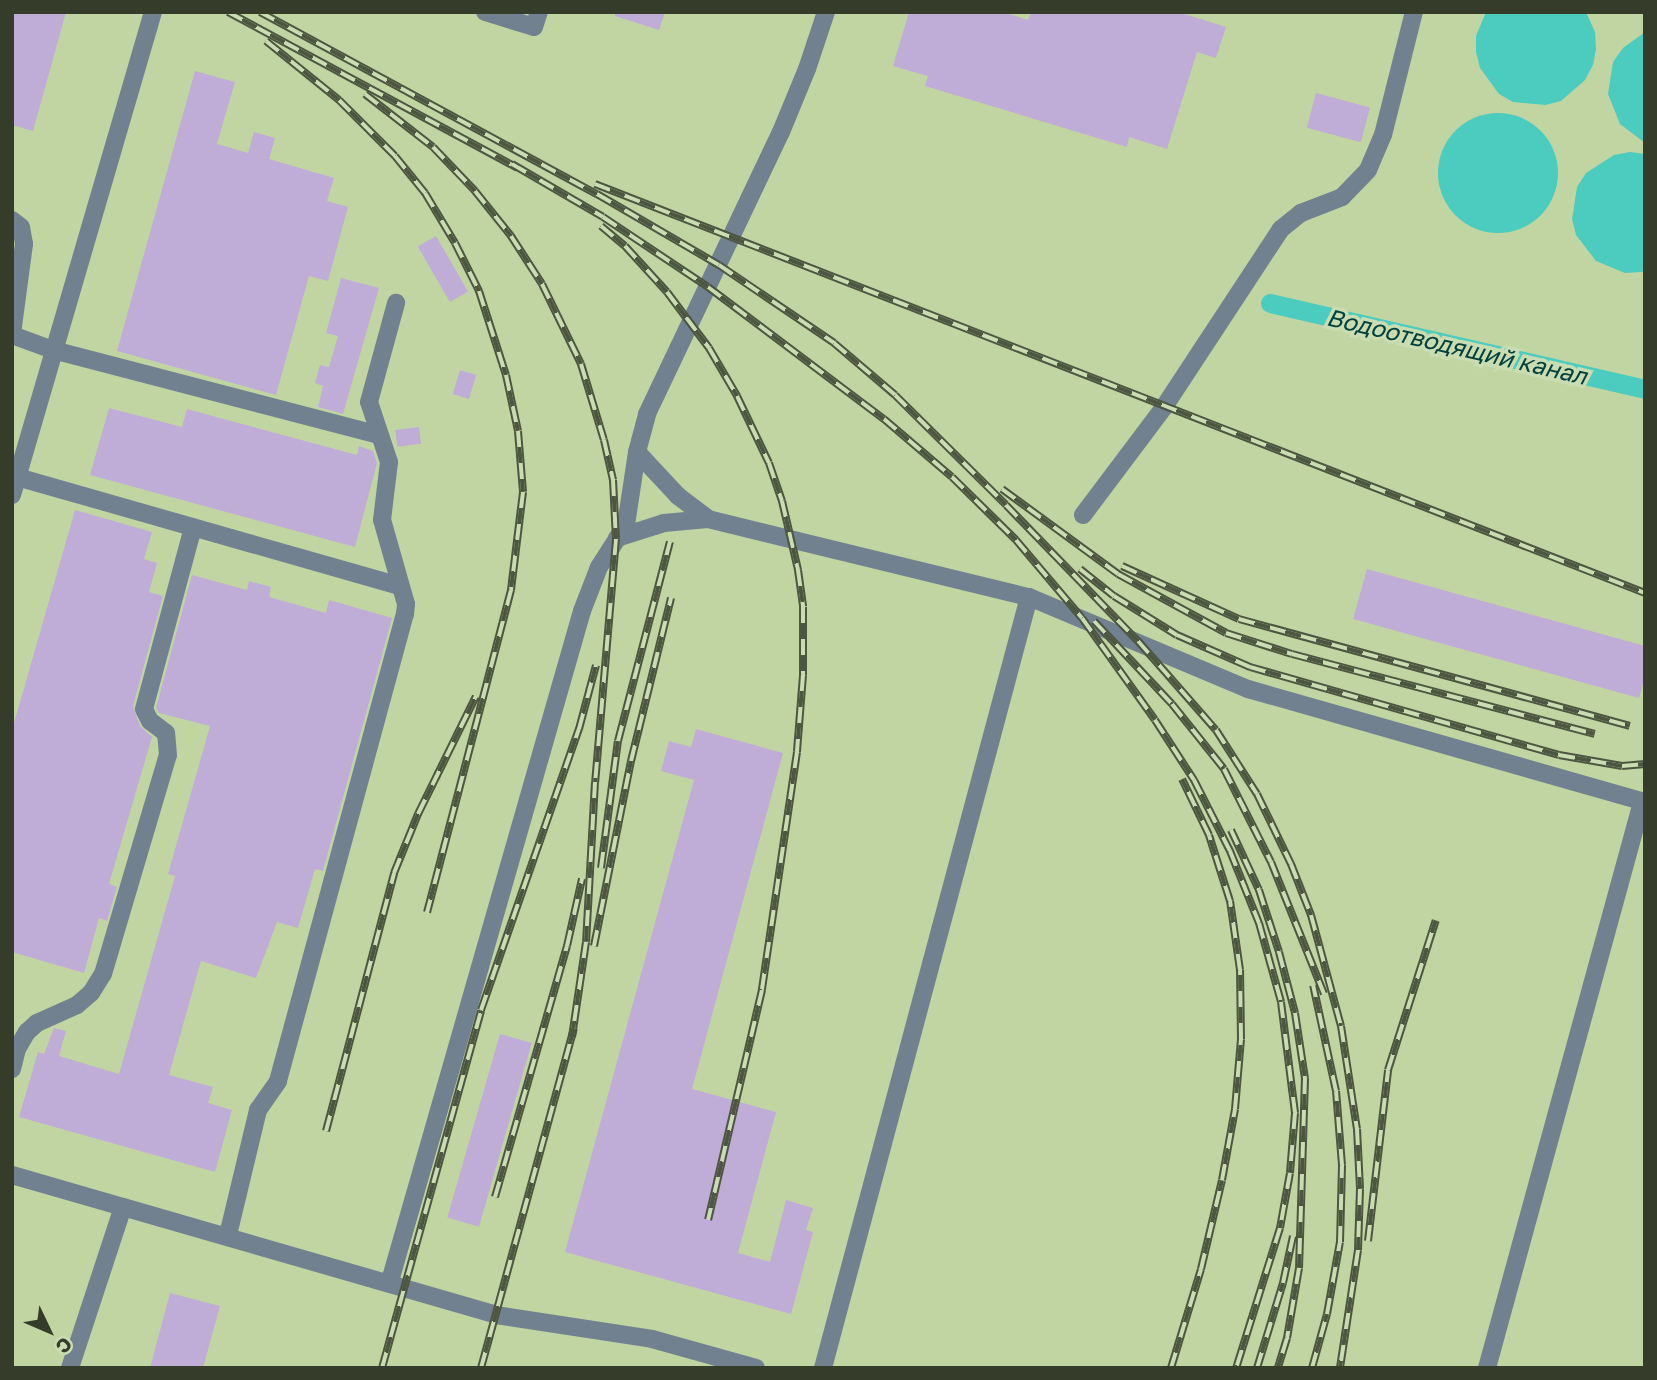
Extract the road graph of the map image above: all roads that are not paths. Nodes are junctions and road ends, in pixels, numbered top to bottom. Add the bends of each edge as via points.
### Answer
1 (153, 12) edge
2 (485, 12) edge
3 (539, 12) edge
4 (825, 12) edge
5 (1414, 12) edge
6 (12, 220) edge
7 (396, 303) dead end
8 (12, 335) edge
9 (53, 350) junction
10 (379, 435) junction
11 (637, 452) junction
12 (17, 477) junction
13 (12, 495) edge
14 (1083, 515) dead end
15 (709, 519) junction
16 (193, 527) junction
17 (616, 538) junction
18 (399, 586) junction
19 (1029, 597) junction
20 (1643, 802) edge
21 (12, 1069) edge
22 (12, 1175) edge
23 (123, 1207) junction
24 (228, 1235) junction
25 (390, 1282) junction
26 (70, 1368) edge
27 (756, 1368) edge
28 (823, 1368) edge
29 (1488, 1368) edge

1 - 9 lane
2 - 3 lane via 534,27
4 - 11 lane via 781,132 647,414
5 - 14 lane via 1383,135 1368,170 1342,197 1301,213 1281,229 1164,407
6 - 8 lane via 21,227 24,244
7 - 10 lane via 369,402
8 - 9 lane
9 - 10 lane
9 - 12 lane
10 - 18 lane via 390,472 382,520
11 - 15 lane via 678,496
11 - 17 lane via 629,516
12 - 13 lane
12 - 16 lane
15 - 17 lane via 664,523
15 - 19 lane
16 - 18 lane
16 - 21 lane via 144,709 150,721 166,733 168,755 103,974 77,1005 27,1032
17 - 25 lane via 582,611
18 - 24 lane via 405,614 278,1081 258,1110
19 - 20 lane via 1248,689
19 - 28 lane
20 - 29 lane
22 - 23 lane
23 - 24 lane
23 - 26 lane
24 - 25 lane
25 - 27 lane via 496,1315 652,1339

